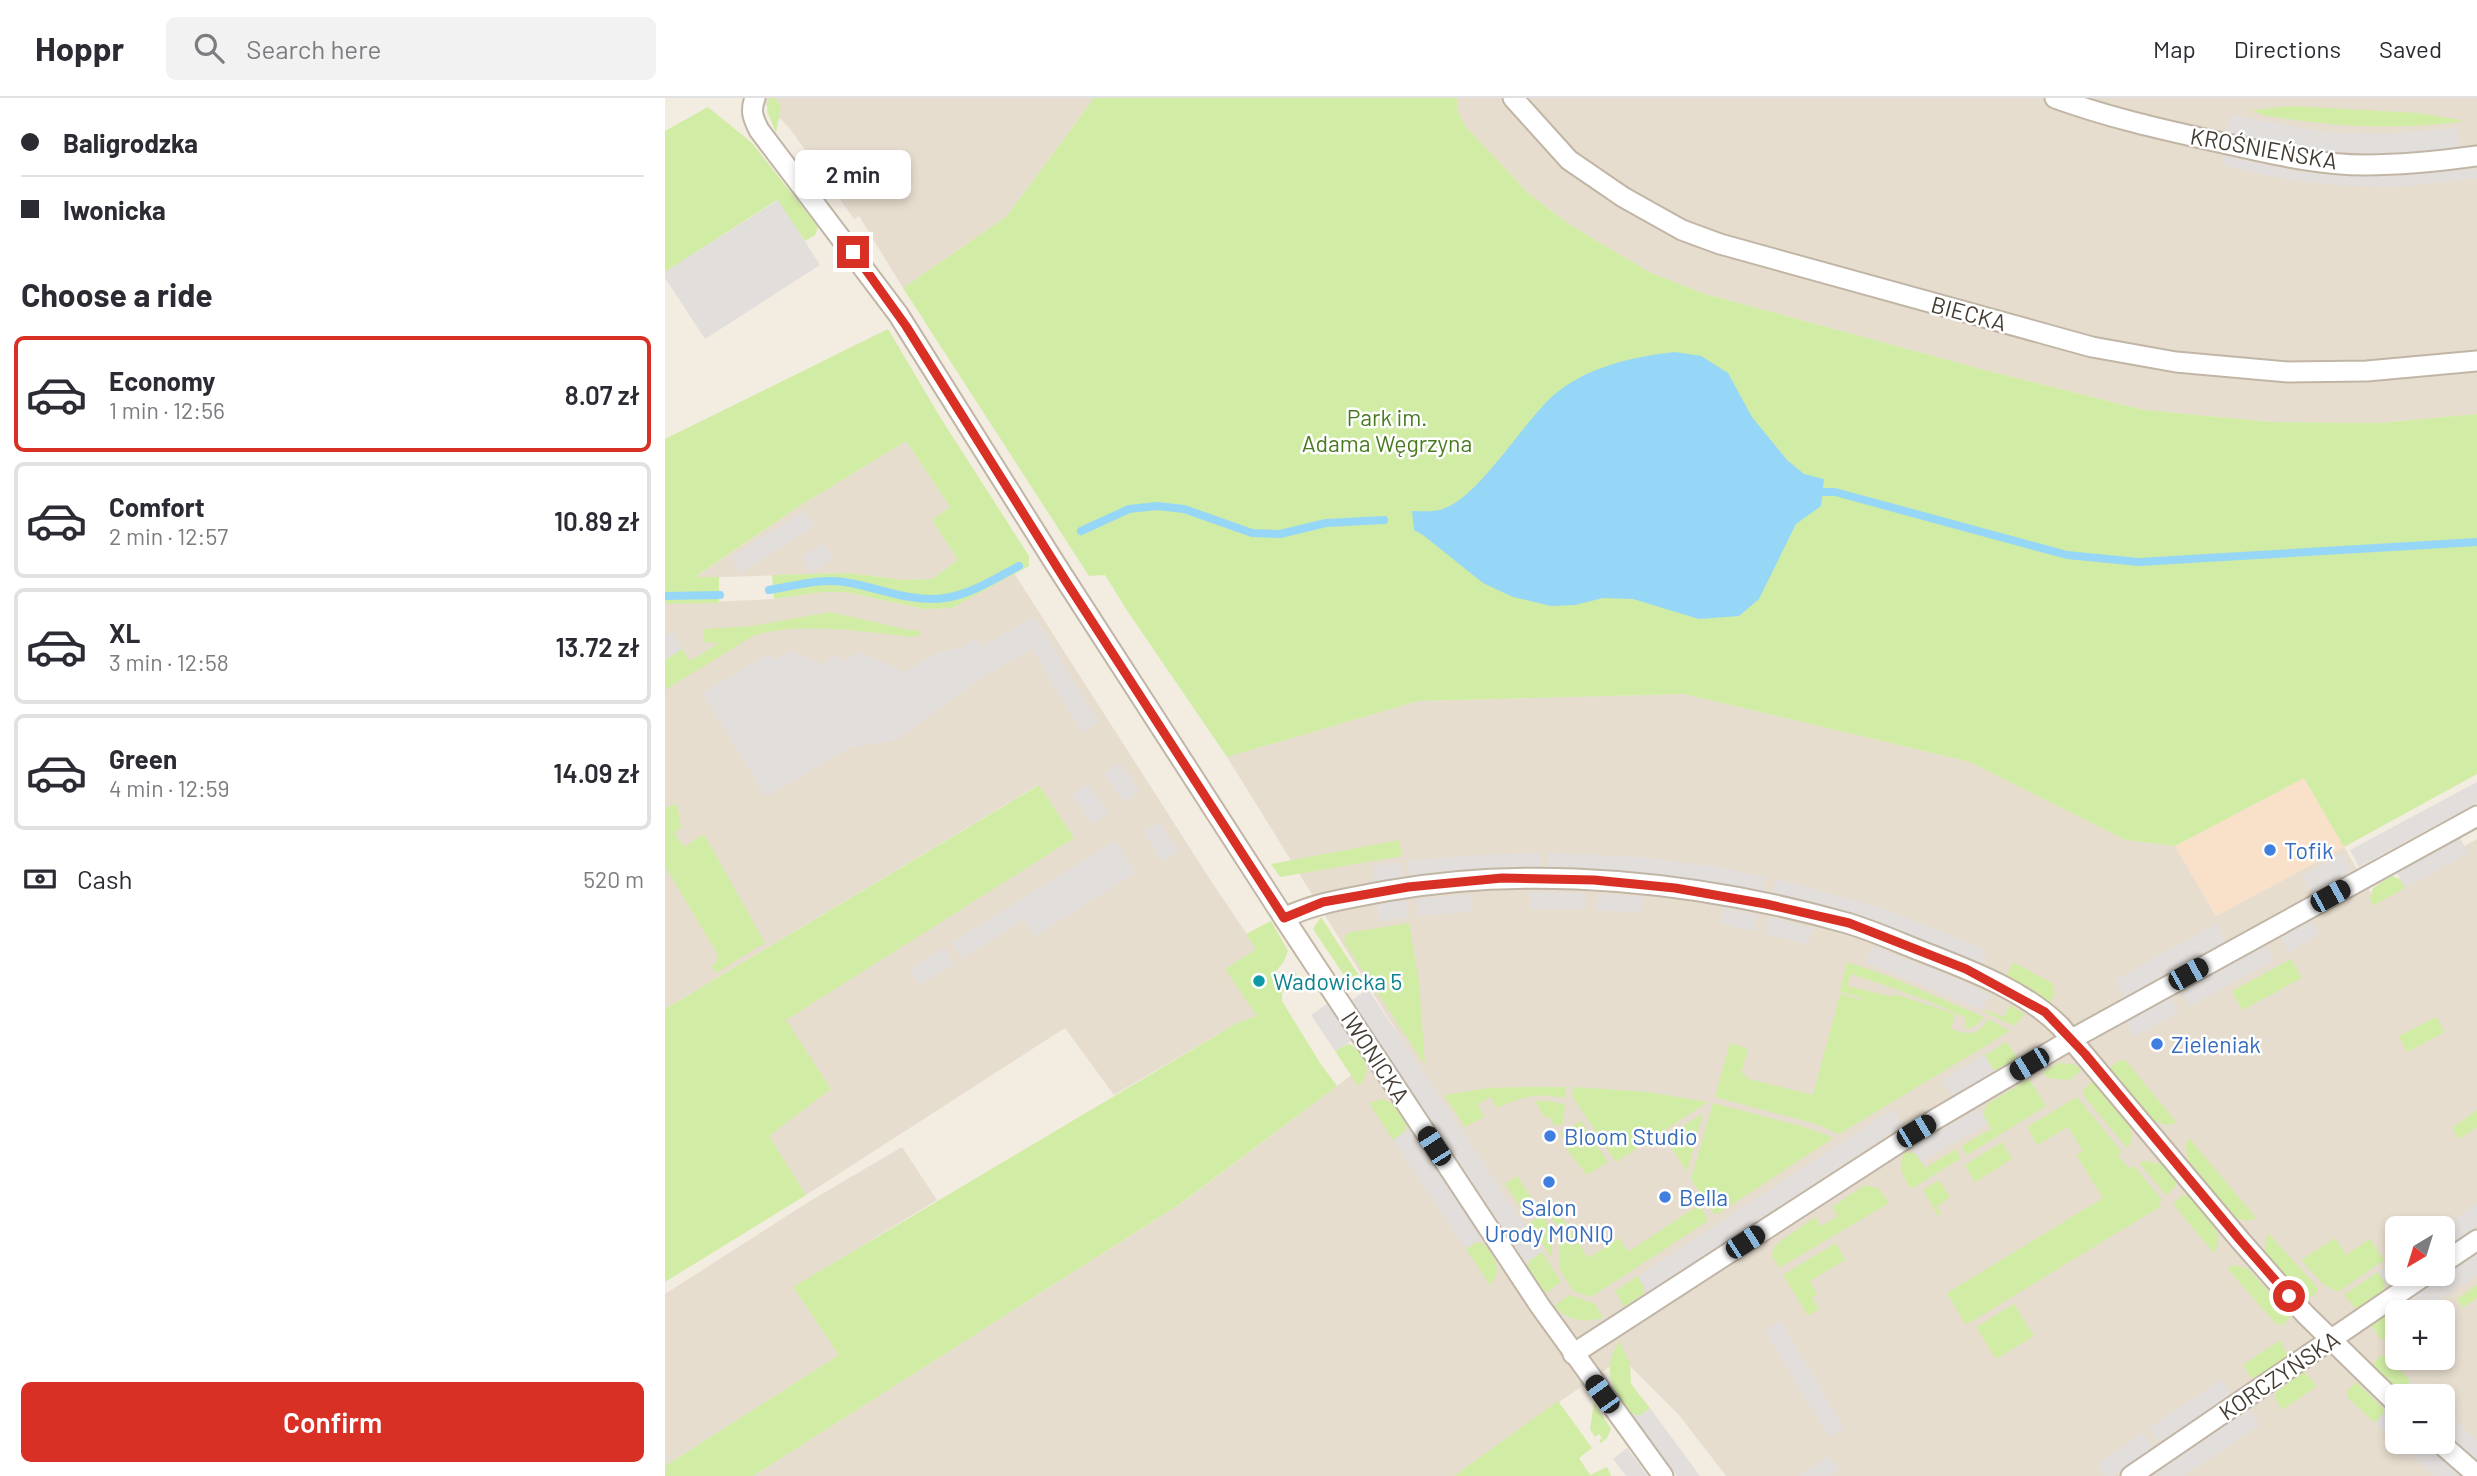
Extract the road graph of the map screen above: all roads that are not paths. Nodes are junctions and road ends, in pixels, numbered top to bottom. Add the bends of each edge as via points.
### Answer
1 (1513, 98) edge
2 (2055, 98) edge
3 (753, 103) edge
4 (2477, 156) edge
5 (2477, 361) edge
6 (2477, 817) edge
7 (1284, 918) junction
8 (2072, 1039) junction
9 (2477, 1240) edge
10 (2455, 1255) edge
11 (2409, 1286) edge
12 (2330, 1340) junction
13 (1573, 1354) junction
14 (2385, 1393) edge
15 (2453, 1454) edge
16 (2477, 1475) edge
17 (1663, 1476) edge
18 (2131, 1476) edge

1 - 5 street, BIECKA via 1569,160 1682,230 2045,334 2176,362 2288,372 2367,371
2 - 4 street, KROŚNIEŃSKA via 2148,126 2312,161 2364,165
3 - 7 street, IWONICKA via 759,130 906,326
6 - 8 street
7 - 8 street via 1323,902 1408,887 1502,878 1675,888 1849,923 1981,976 2045,1012
7 - 13 street, IWONICKA
8 - 12 street
8 - 13 street via 1879,1154
9 - 10 street
11 - 12 street, KORCZYŃSKA
12 - 14 street
12 - 18 street, KORCZYŃSKA
13 - 17 street, IWONICKA
15 - 16 street

